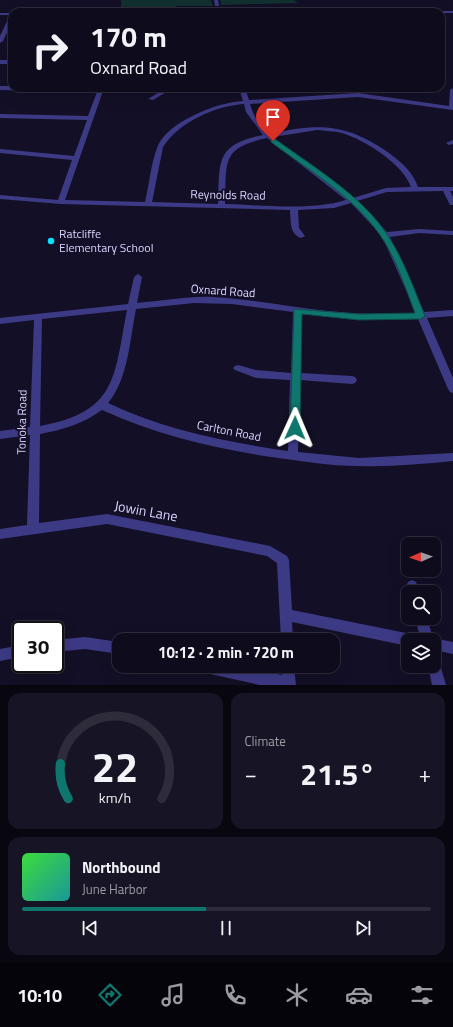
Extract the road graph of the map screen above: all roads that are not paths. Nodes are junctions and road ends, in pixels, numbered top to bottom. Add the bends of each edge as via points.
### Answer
1 (8, 24) edge
2 (0, 41) edge
3 (453, 90) edge
4 (100, 92) edge
5 (163, 92) edge
6 (243, 92) edge
7 (365, 92) edge
8 (365, 96) junction
9 (151, 99) dead end
10 (246, 102) junction
11 (453, 108) edge
12 (0, 116) edge
13 (91, 118) junction
14 (267, 136) junction
15 (0, 151) edge
16 (76, 158) junction
17 (415, 188) junction
18 (449, 188) edge
19 (0, 197) edge
20 (352, 200) junction
21 (61, 202) junction
22 (453, 203) edge
23 (148, 204) junction
24 (221, 206) junction
25 (294, 208) junction
26 (453, 233) edge
27 (301, 236) dead end
28 (384, 236) junction
29 (138, 277) dead end
30 (132, 306) junction
31 (297, 311) junction
32 (453, 313) edge
33 (421, 316) junction
34 (38, 317) junction
35 (0, 321) edge
36 (238, 368) dead end
37 (296, 377) junction
38 (352, 380) dead end
39 (453, 389) edge
40 (102, 405) junction
41 (35, 430) junction
42 (0, 435) edge
43 (293, 456) junction
44 (453, 457) edge
45 (33, 529) junction
46 (0, 534) edge
47 (287, 615) junction
48 (288, 633) edge
49 (401, 638) edge
50 (64, 645) edge
51 (441, 645) edge
52 (112, 647) edge
53 (453, 648) edge
54 (12, 653) edge
55 (0, 655) edge
56 (234, 673) edge
57 (288, 673) edge
58 (436, 673) edge
59 (289, 684) edge
60 (439, 685) edge

1 - 2 street
3 - 11 street
4 - 13 street
5 - 9 street
6 - 10 street
7 - 8 street
8 - 10 street
8 - 11 street
10 - 14 street via 254,120
10 - 23 street via 227,103 212,108 167,135 160,147
12 - 13 street
13 - 16 street
14 - 17 street via 317,128 339,130 354,135 372,144 403,167 411,176
14 - 20 street
14 - 24 street via 241,143 227,155 224,163
15 - 16 street
16 - 21 street
17 - 18 street, Reynolds Road
17 - 20 street, Reynolds Road via 386,190
18 - 22 street
19 - 21 street, Reynolds Road
20 - 25 street, Reynolds Road via 334,206
20 - 28 street via 368,214
21 - 23 street, Reynolds Road
23 - 24 street, Reynolds Road
24 - 25 street, Reynolds Road
25 - 27 street via 295,228
26 - 28 street via 419,231
28 - 33 street
29 - 30 street
30 - 31 street, Oxnard Road via 181,300 209,300
30 - 34 street, Oxnard Road
30 - 40 street via 118,378
31 - 33 street, Oxnard Road via 359,317
31 - 37 street
32 - 33 street, Oxnard Road
33 - 39 street
34 - 35 street, Oxnard Road
34 - 41 street, Tonoka Road
36 - 37 street via 256,374
37 - 38 street
37 - 43 street
40 - 41 street via 75,422
40 - 43 street, Carlton Road via 129,418 182,435
41 - 42 street
41 - 45 street, Tonoka Road
43 - 44 street, Carlton Road via 357,462
45 - 46 street, Jowin Lane
45 - 47 street, Jowin Lane via 99,519 114,520 270,550 283,560
47 - 48 street
47 - 49 street
50 - 52 street via 85,643
51 - 53 street
54 - 55 street
56 - 59 street
57 - 59 street
58 - 60 street

